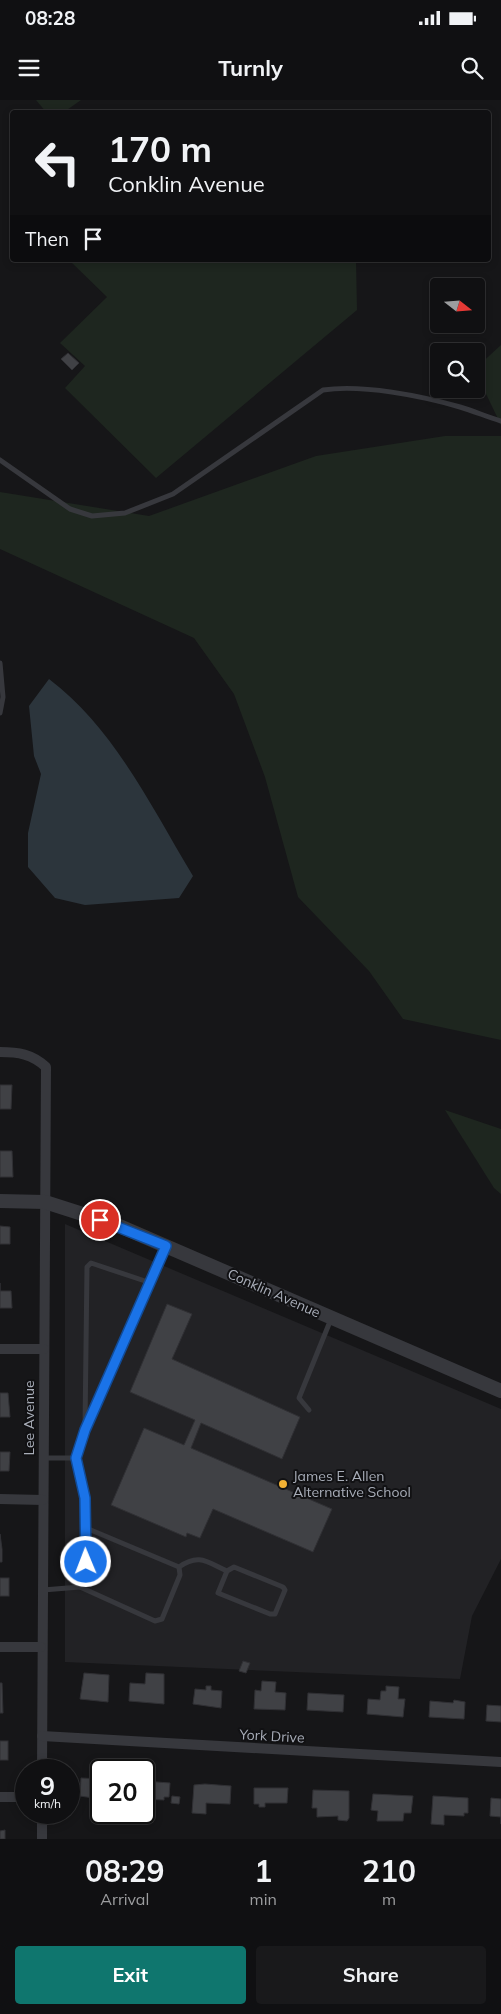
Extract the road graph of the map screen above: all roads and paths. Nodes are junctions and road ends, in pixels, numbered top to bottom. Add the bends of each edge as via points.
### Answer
1 (501, 421) edge
2 (0, 460) edge
3 (0, 663) edge
4 (0, 713) edge
5 (0, 1052) edge
6 (0, 1201) edge
7 (45, 1202) junction
8 (166, 1246) junction
9 (151, 1282) junction
10 (331, 1318) junction
11 (0, 1349) edge
12 (44, 1349) junction
13 (501, 1391) edge
14 (309, 1410) dead end
15 (85, 1430) junction
16 (43, 1458) junction
17 (76, 1458) junction
18 (0, 1499) edge
19 (43, 1500) junction
20 (86, 1528) junction
21 (179, 1567) junction
22 (227, 1571) junction
23 (80, 1587) junction
24 (42, 1590) junction
25 (0, 1647) edge
26 (41, 1647) junction
27 (42, 1736) junction
28 (42, 1759) edge
29 (501, 1762) edge
30 (0, 1797) edge
31 (15, 1798) edge
32 (42, 1824) edge
33 (42, 1839) edge

1 - 2 lane via 409,395 344,387 322,390 174,494 125,512 92,516 70,509
3 - 4 lane via 3,697
5 - 7 street, Lee Avenue via 25,1054 37,1058 46,1067
6 - 7 street, Conklin Avenue
7 - 8 street, Conklin Avenue via 117,1225
7 - 12 street, Lee Avenue
8 - 9 lane
8 - 10 street, Conklin Avenue
9 - 15 lane
9 - 15 lane via 91,1263 87,1267
10 - 13 street, Conklin Avenue
10 - 14 lane via 299,1398
11 - 12 street
12 - 16 street, Lee Avenue
15 - 17 lane
16 - 17 lane
16 - 19 street, Lee Avenue
17 - 20 lane via 85,1498
18 - 19 street
19 - 24 street, Lee Avenue
20 - 21 lane
20 - 23 lane via 87,1579
21 - 22 lane via 191,1559 202,1559
21 - 23 lane via 180,1575 162,1619 155,1620
22 - 22 lane via 218,1592 275,1614 285,1590 283,1587 234,1567
23 - 24 lane
24 - 26 street, Lee Avenue
25 - 26 street
26 - 27 street, Lee Avenue
27 - 28 street, Lee Avenue
27 - 29 street, York Drive
30 - 31 street
32 - 33 street

